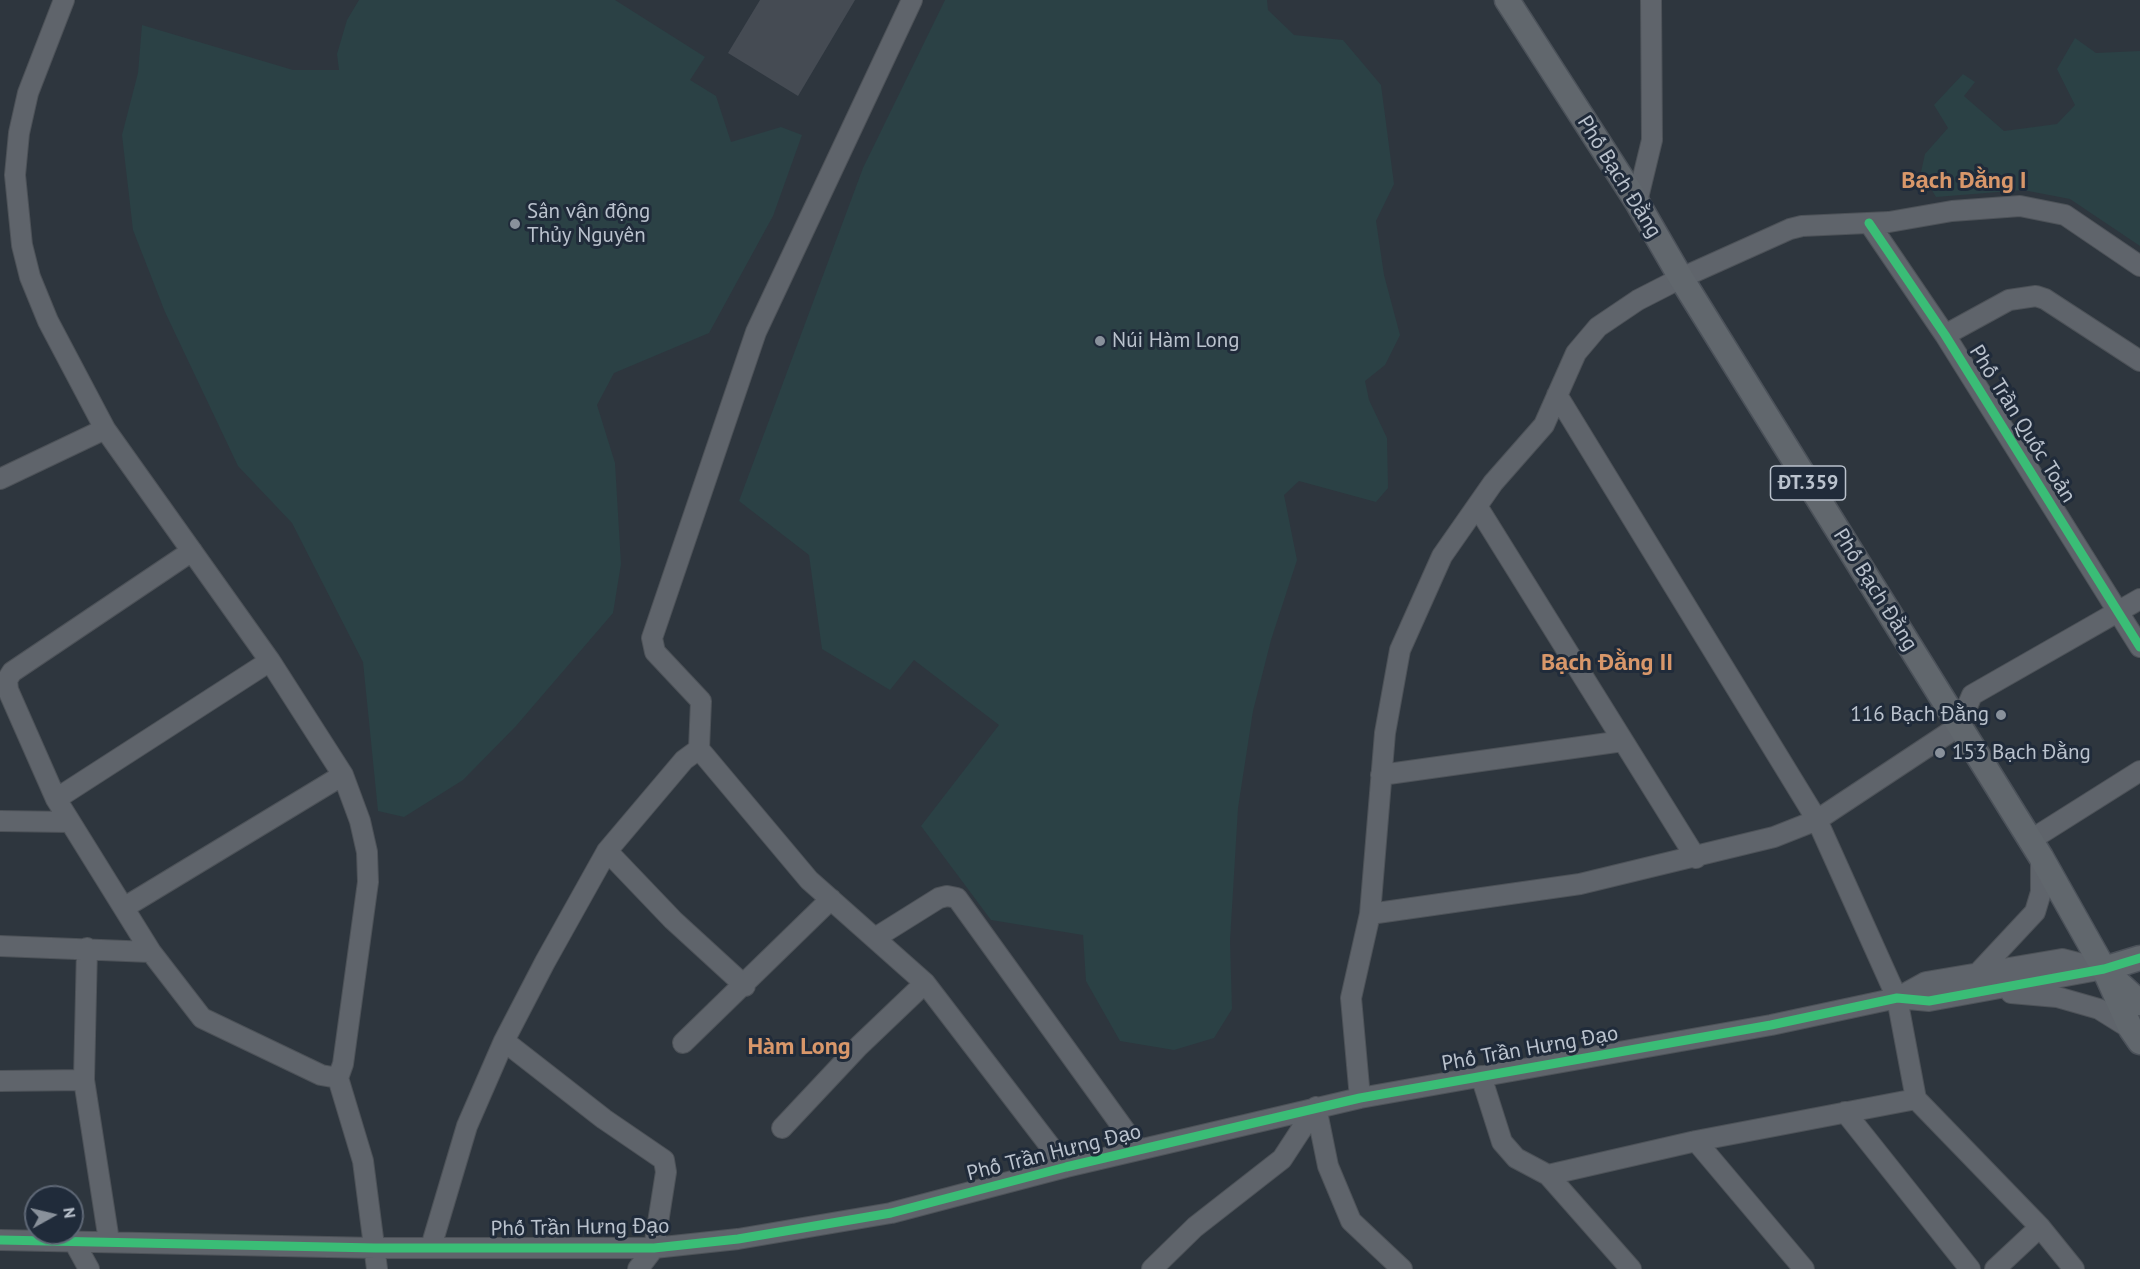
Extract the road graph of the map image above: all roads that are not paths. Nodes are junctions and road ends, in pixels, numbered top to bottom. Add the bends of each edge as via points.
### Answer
1 (64, 0) edge
2 (912, 0) edge
3 (1507, 0) edge
4 (1651, 0) edge
5 (1637, 202) junction
6 (1869, 223) junction
7 (2140, 266) edge
8 (1681, 278) junction
9 (1945, 335) junction
10 (2140, 361) edge
11 (1557, 395) junction
12 (105, 429) junction
13 (0, 479) edge
14 (1477, 506) junction
15 (192, 551) junction
16 (2140, 599) edge
17 (2119, 611) junction
18 (2140, 646) edge
19 (270, 661) junction
20 (1959, 726) junction
21 (1623, 741) junction
22 (699, 749) junction
23 (2140, 771) edge
24 (343, 775) junction
25 (1381, 775) junction
26 (56, 799) junction
27 (1817, 820) junction
28 (0, 821) edge
29 (70, 822) junction
30 (2035, 849) junction
31 (607, 851) junction
32 (1696, 858) junction
33 (831, 899) junction
34 (125, 907) junction
35 (1370, 914) junction
36 (875, 938) junction
37 (0, 946) edge
38 (87, 948) junction
39 (151, 952) junction
40 (2140, 958) edge
41 (2104, 969) junction
42 (1983, 982) junction
43 (925, 983) junction
44 (745, 986) junction
45 (1897, 998) junction
46 (2140, 1003) edge
47 (2136, 1036) edge
48 (504, 1041) junction
49 (683, 1043) dead end
50 (1481, 1076) junction
51 (338, 1078) junction
52 (84, 1080) junction
53 (0, 1081) edge
54 (1360, 1098) junction
55 (1916, 1099) junction
56 (1316, 1107) junction
57 (1845, 1112) junction
58 (782, 1128) dead end
59 (1696, 1141) junction
60 (1139, 1150) junction
61 (1066, 1167) junction
62 (1548, 1175) junction
63 (2040, 1227) junction
64 (0, 1240) edge
65 (24, 1240) edge
66 (84, 1240) edge
67 (109, 1241) junction
68 (76, 1245) edge
69 (431, 1247) junction
70 (375, 1248) junction
71 (654, 1248) junction
72 (89, 1269) edge
73 (377, 1269) edge
74 (638, 1269) edge
75 (1152, 1269) edge
76 (1402, 1269) edge
77 (1631, 1269) edge
78 (1804, 1269) edge
79 (1970, 1269) edge
80 (1995, 1269) edge
81 (2073, 1269) edge

1 - 12 street via 38,64 18,133 16,211 30,277 48,321
2 - 22 street via 756,332 652,638 655,652 701,701
3 - 5 main road, Phố Bạch Đằng / ĐT.359
4 - 5 street via 1652,140
5 - 8 main road, Phố Bạch Đằng / ĐT.359
6 - 7 street via 2020,206 2065,215
6 - 8 street via 1790,229
6 - 9 street, Phố Trần Quốc Toản
8 - 11 street via 1598,327 1576,353
8 - 20 main road, Phố Bạch Đằng / ĐT.359
9 - 10 street via 2009,300 2036,296 2045,298
9 - 17 street, Phố Trần Quốc Toản
11 - 14 street via 1544,425
11 - 27 street
12 - 13 street
12 - 15 street
14 - 21 street
14 - 25 street via 1442,556 1400,650
15 - 19 street
15 - 26 street via 12,672 7,680
16 - 17 street
17 - 18 street, Phố Trần Quốc Toản
17 - 20 street via 1972,695
19 - 24 street
19 - 26 street
20 - 27 street
20 - 30 main road, Phố Bạch Đằng / ĐT.359
21 - 25 street
21 - 32 street
22 - 31 street via 684,760
22 - 33 street via 809,880
23 - 30 street
24 - 34 street
24 - 51 street via 360,821 368,882
25 - 35 street
26 - 29 street
27 - 32 street via 1774,837
27 - 45 street
28 - 29 street
29 - 34 street
30 - 41 main road, Phố Bạch Đằng / ĐT.359
30 - 42 street via 2042,892 2035,912
31 - 44 street via 673,920
31 - 48 street
32 - 35 street via 1580,884
33 - 36 street
33 - 44 street
34 - 39 street
35 - 54 street via 1351,998
36 - 43 street
36 - 60 street via 939,898 957,898
37 - 38 street
38 - 39 street
38 - 52 street
39 - 51 street via 202,1018 321,1075
40 - 41 main road
41 - 42 street, Phố Trần Hưng Đạo via 2062,959
41 - 46 main road, ĐT.359
41 - 47 main road, ĐT.359
42 - 45 street, Phố Trần Hưng Đạo via 1926,982
42 - 47 street via 2099,1009
43 - 58 street
43 - 61 street
44 - 49 street
45 - 50 street, Phố Trần Hưng Đạo via 1771,1025
45 - 55 street
48 - 69 street via 467,1126
48 - 71 street via 664,1161 666,1172
50 - 54 street, Phố Trần Hưng Đạo
50 - 62 street via 1502,1142 1516,1158
51 - 70 street via 363,1161
52 - 53 street
52 - 67 street
54 - 56 street, Phố Trần Hưng Đạo
55 - 57 street
55 - 63 street
56 - 60 street, Phố Trần Hưng Đạo
56 - 75 street via 1282,1159 1195,1227
56 - 76 street via 1328,1166 1351,1221
57 - 59 street
57 - 79 street
59 - 62 street
59 - 78 street
60 - 61 street, Phố Trần Hưng Đạo
61 - 71 street, Phố Trần Hưng Đạo via 891,1214 738,1239
62 - 77 street
63 - 80 street
63 - 81 street
64 - 65 street, Phố Trần Hưng Đạo
66 - 67 street, Phố Trần Hưng Đạo
67 - 70 street, Phố Trần Hưng Đạo
68 - 72 street
69 - 70 street, Phố Trần Hưng Đạo
69 - 71 street, Phố Trần Hưng Đạo
70 - 73 street
71 - 74 street

